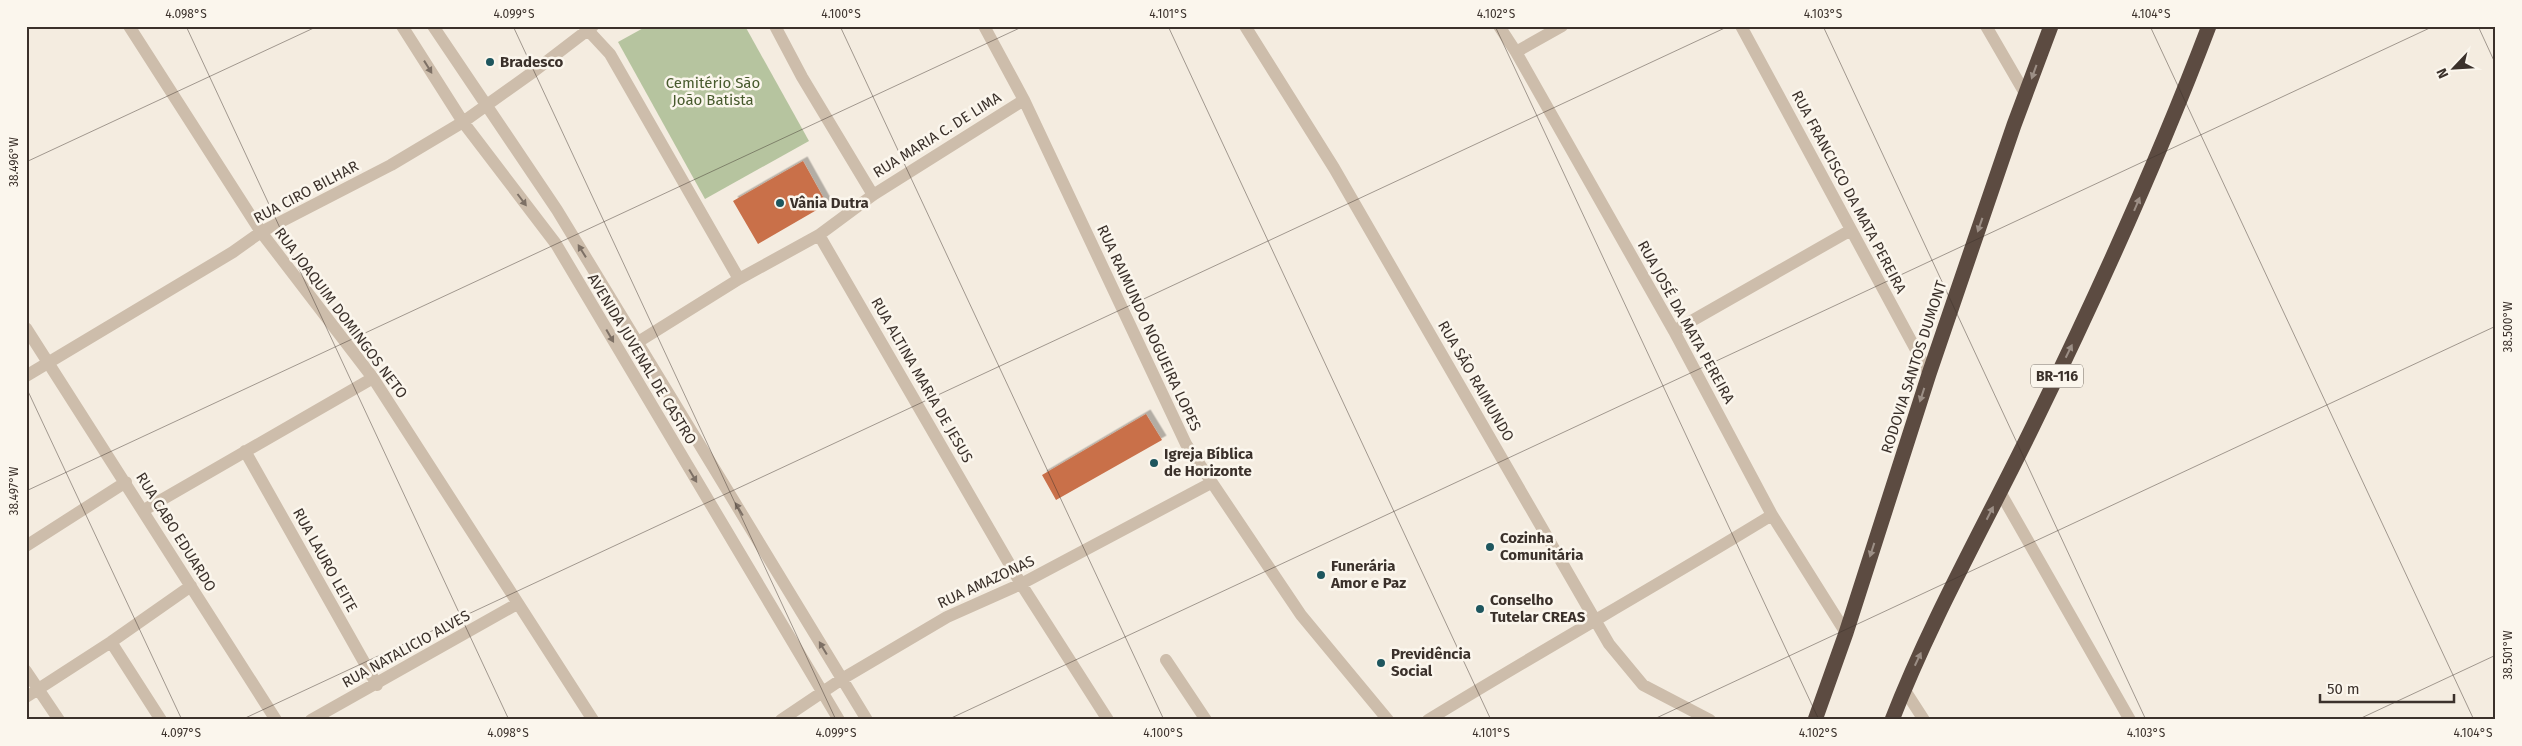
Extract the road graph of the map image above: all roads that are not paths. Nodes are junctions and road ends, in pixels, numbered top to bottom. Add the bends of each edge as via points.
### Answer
1 (130, 26) edge
2 (402, 26) edge
3 (433, 26) edge
4 (775, 26) edge
5 (984, 26) edge
6 (1245, 26) edge
7 (1499, 26) edge
8 (1562, 26) edge
9 (1741, 26) edge
10 (1986, 26) edge
11 (2051, 26) edge
12 (2209, 26) edge
13 (588, 28) edge
14 (1516, 52) junction
15 (2026, 95) junction
16 (1024, 100) junction
17 (485, 106) junction
18 (463, 122) junction
19 (873, 195) junction
20 (1852, 230) junction
21 (261, 232) junction
22 (819, 234) junction
23 (739, 279) junction
24 (26, 328) edge
25 (1674, 331) junction
26 (638, 342) junction
27 (48, 362) junction
28 (1929, 374) junction
29 (26, 376) edge
30 (373, 378) junction
31 (245, 451) junction
32 (126, 482) junction
33 (1211, 483) junction
34 (2000, 492) junction
35 (144, 510) junction
36 (1772, 515) junction
37 (26, 546) edge
38 (1021, 584) junction
39 (191, 586) junction
40 (517, 604) junction
41 (1596, 621) junction
42 (1846, 633) junction
43 (111, 642) junction
44 (1166, 660) dead end
45 (26, 671) edge
46 (842, 679) junction
47 (377, 685) junction
48 (38, 689) junction
49 (1904, 689) junction
50 (822, 692) junction
51 (26, 697) edge
52 (58, 720) edge
53 (161, 720) edge
54 (276, 720) edge
55 (311, 720) edge
56 (593, 720) edge
57 (781, 720) edge
58 (838, 720) edge
59 (867, 720) edge
60 (1108, 720) edge
61 (1206, 720) edge
62 (1388, 720) edge
63 (1428, 720) edge
64 (1710, 720) edge
65 (1815, 720) edge
66 (1892, 720) edge
67 (1924, 720) edge
68 (2130, 720) edge

1 - 21 street, RUA JOAQUIM DOMINGOS NETO
2 -> 18 street, AVENIDA JUVENAL DE CASTRO
3 - 17 street, AVENIDA JUVENAL DE CASTRO
4 - 19 street
5 - 16 street, RUA RAIMUNDO NOGUEIRA LOPES
6 - 41 street, RUA SÃO RAIMUNDO via 1334,168
7 - 14 street, RUA JOSÉ DA MATA PEREIRA
8 - 14 street
9 - 20 street, RUA FRANCISCO DA MATA PEREIRA
10 - 15 street
11 -> 15 highway, RODOVIA SANTOS DUMONT
34 -> 12 highway, BR-116 via 2112,261 2178,109
13 - 17 street, RUA CIRO BILHAR
13 - 23 street via 610,54
14 - 25 street, RUA JOSÉ DA MATA PEREIRA
15 -> 28 highway, RODOVIA SANTOS DUMONT
16 - 19 street, RUA MARIA C. DE LIMA
16 - 33 street, RUA RAIMUNDO NOGUEIRA LOPES via 1176,425
17 - 18 street, RUA CIRO BILHAR
26 -> 17 street, AVENIDA JUVENAL DE CASTRO via 557,210
18 - 21 street, RUA CIRO BILHAR via 391,165
18 -> 50 street, AVENIDA JUVENAL DE CASTRO via 556,244
19 - 22 street, RUA MARIA C. DE LIMA
20 - 25 street
20 - 28 street, RUA FRANCISCO DA MATA PEREIRA
21 - 27 street, RUA CIRO BILHAR
21 - 30 street, RUA JOAQUIM DOMINGOS NETO
22 - 23 street
22 - 38 street, RUA ALTINA MARIA DE JESUS
23 - 26 street
24 - 27 street, RUA CABO EDUARDO
25 - 36 street, RUA JOSÉ DA MATA PEREIRA
46 -> 26 street, AVENIDA JUVENAL DE CASTRO
27 - 29 street, RUA CIRO BILHAR
27 - 32 street, RUA CABO EDUARDO
28 -> 42 highway, RODOVIA SANTOS DUMONT
30 - 31 street
30 - 40 street, RUA JOAQUIM DOMINGOS NETO
31 - 35 street
31 - 47 street, RUA LAURO LEITE
32 - 35 street, RUA CABO EDUARDO
32 - 37 street
33 - 38 street, RUA AMAZONAS
33 - 62 street, RUA RAIMUNDO NOGUEIRA LOPES via 1301,615
49 -> 34 highway, BR-116
34 - 68 street
35 - 39 street, RUA CABO EDUARDO
36 - 41 street
36 - 42 street, RUA JOSÉ DA MATA PEREIRA
38 - 46 street, RUA AMAZONAS via 947,618
38 - 60 street, RUA ALTINA MARIA DE JESUS
39 - 43 street
39 - 54 street, RUA CABO EDUARDO
40 - 47 street, RUA NATALICIO ALVES
40 - 56 street, RUA JOAQUIM DOMINGOS NETO
41 - 63 street via 1524,660
41 - 64 street, RUA SÃO RAIMUNDO via 1609,644 1643,684
42 - 65 highway, RODOVIA SANTOS DUMONT
43 - 48 street
43 - 53 street
44 - 61 street
45 - 48 street
46 - 50 street, RUA AMAZONAS
46 - 59 street, AVENIDA JUVENAL DE CASTRO
47 - 55 street, RUA NATALICIO ALVES
48 - 51 street
48 - 52 street
49 - 66 highway, BR-116
49 - 67 street
50 - 57 street, RUA AMAZONAS
50 - 58 street, AVENIDA JUVENAL DE CASTRO

